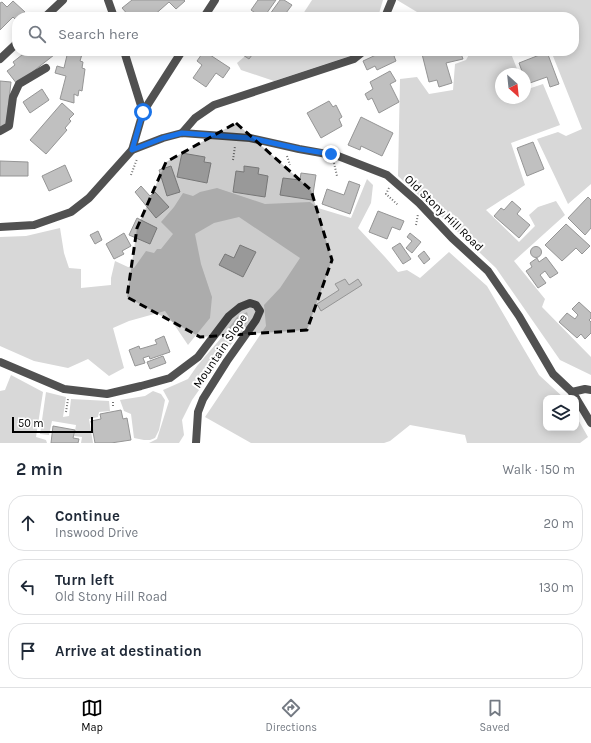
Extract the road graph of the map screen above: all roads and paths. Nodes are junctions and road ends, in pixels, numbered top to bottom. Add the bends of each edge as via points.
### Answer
1 (63, 0) edge
2 (108, 0) edge
3 (215, 0) edge
4 (392, 0) edge
5 (50, 12) edge
6 (112, 12) edge
7 (207, 12) edge
8 (387, 12) edge
9 (12, 48) edge
10 (126, 56) edge
11 (179, 56) edge
12 (358, 56) edge
13 (0, 59) edge
14 (46, 68) dead end
15 (143, 112) junction
16 (0, 131) edge
17 (182, 133) junction
18 (237, 137) junction
19 (132, 150) junction
20 (233, 160) dead end
21 (393, 180) junction
22 (398, 205) dead end
23 (0, 227) edge
24 (0, 362) edge
25 (69, 390) junction
26 (591, 390) edge
27 (574, 395) edge
28 (576, 395) edge
29 (579, 403) edge
30 (66, 412) dead end
31 (591, 423) edge
32 (196, 443) edge

1 - 5 street
2 - 6 street
3 - 7 street
4 - 8 street
9 - 13 street
10 - 15 street
11 - 15 street
12 - 17 street via 214,106 195,118
14 - 16 street via 19,84 12,97 9,126
15 - 19 street
17 - 18 street, Old Stony Hill Road
17 - 19 street, Old Stony Hill Road
18 - 20 path
18 - 21 street, Old Stony Hill Road via 338,156 387,175
19 - 23 street, Old Stony Hill Road via 89,198 70,212 34,225
21 - 22 path via 386,194
21 - 27 street, Old Stony Hill Road via 420,203 452,238 488,271 519,316 552,374
24 - 25 street, Mountain Slope
25 - 30 path
25 - 32 street, Mountain Slope via 107,394 170,378 198,357 229,316 240,307 250,303 256,305 260,311 256,320 203,399 198,412
26 - 28 street via 585,389
29 - 31 street, Old Stony Hill Road

